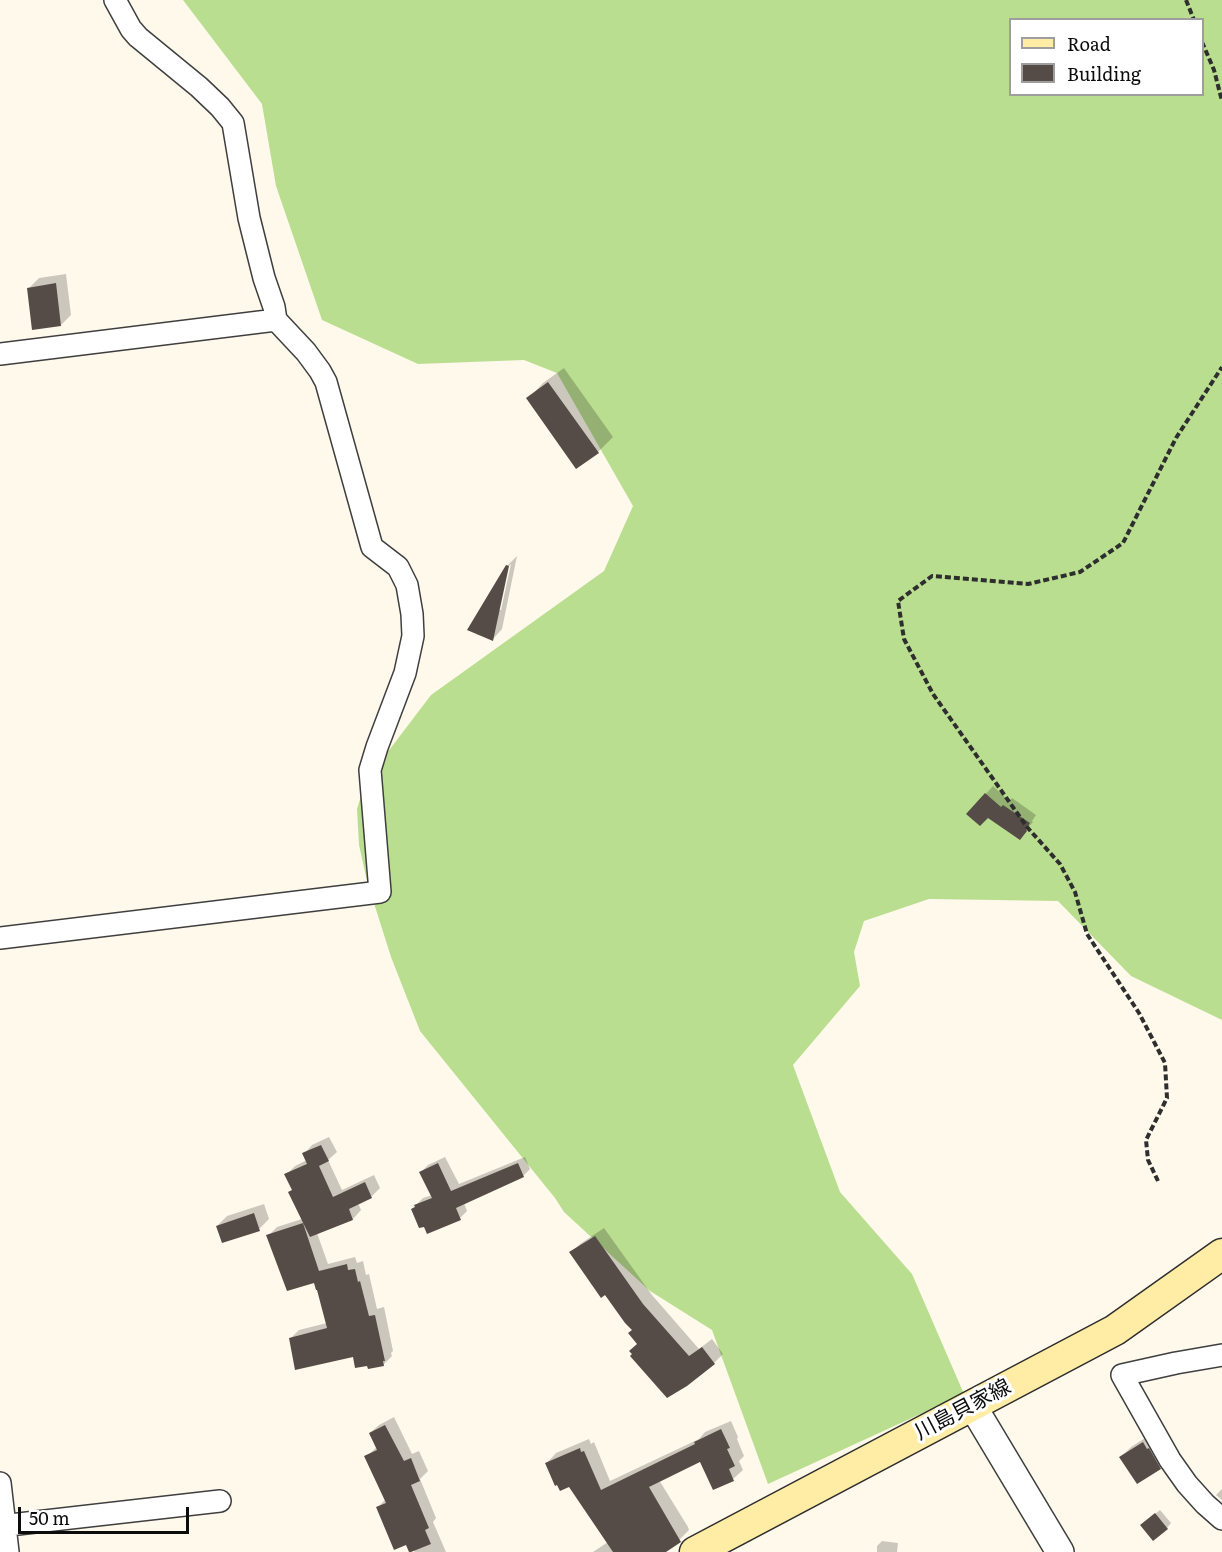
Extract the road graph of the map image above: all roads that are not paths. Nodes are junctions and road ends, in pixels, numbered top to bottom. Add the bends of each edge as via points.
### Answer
1 (114, 0) edge
2 (276, 320) junction
3 (0, 354) edge
4 (0, 938) edge
5 (1222, 1254) edge
6 (1222, 1354) edge
7 (972, 1405) junction
8 (0, 1483) edge
9 (220, 1501) dead end
10 (1222, 1519) edge
11 (3, 1526) edge
12 (8, 1552) edge
13 (694, 1552) edge
14 (1060, 1552) edge

1 - 2 street via 138,37 199,87 233,123 249,218
2 - 3 street
2 - 4 street via 306,352 326,382 372,547 398,567 407,585 413,636 410,656 370,770 380,892
5 - 7 main road, 川島貝家線 via 1115,1330
6 - 10 street via 1122,1375 1170,1460 1187,1484
7 - 13 main road, 川島貝家線
7 - 14 street
8 - 11 street
9 - 11 street
11 - 12 street

